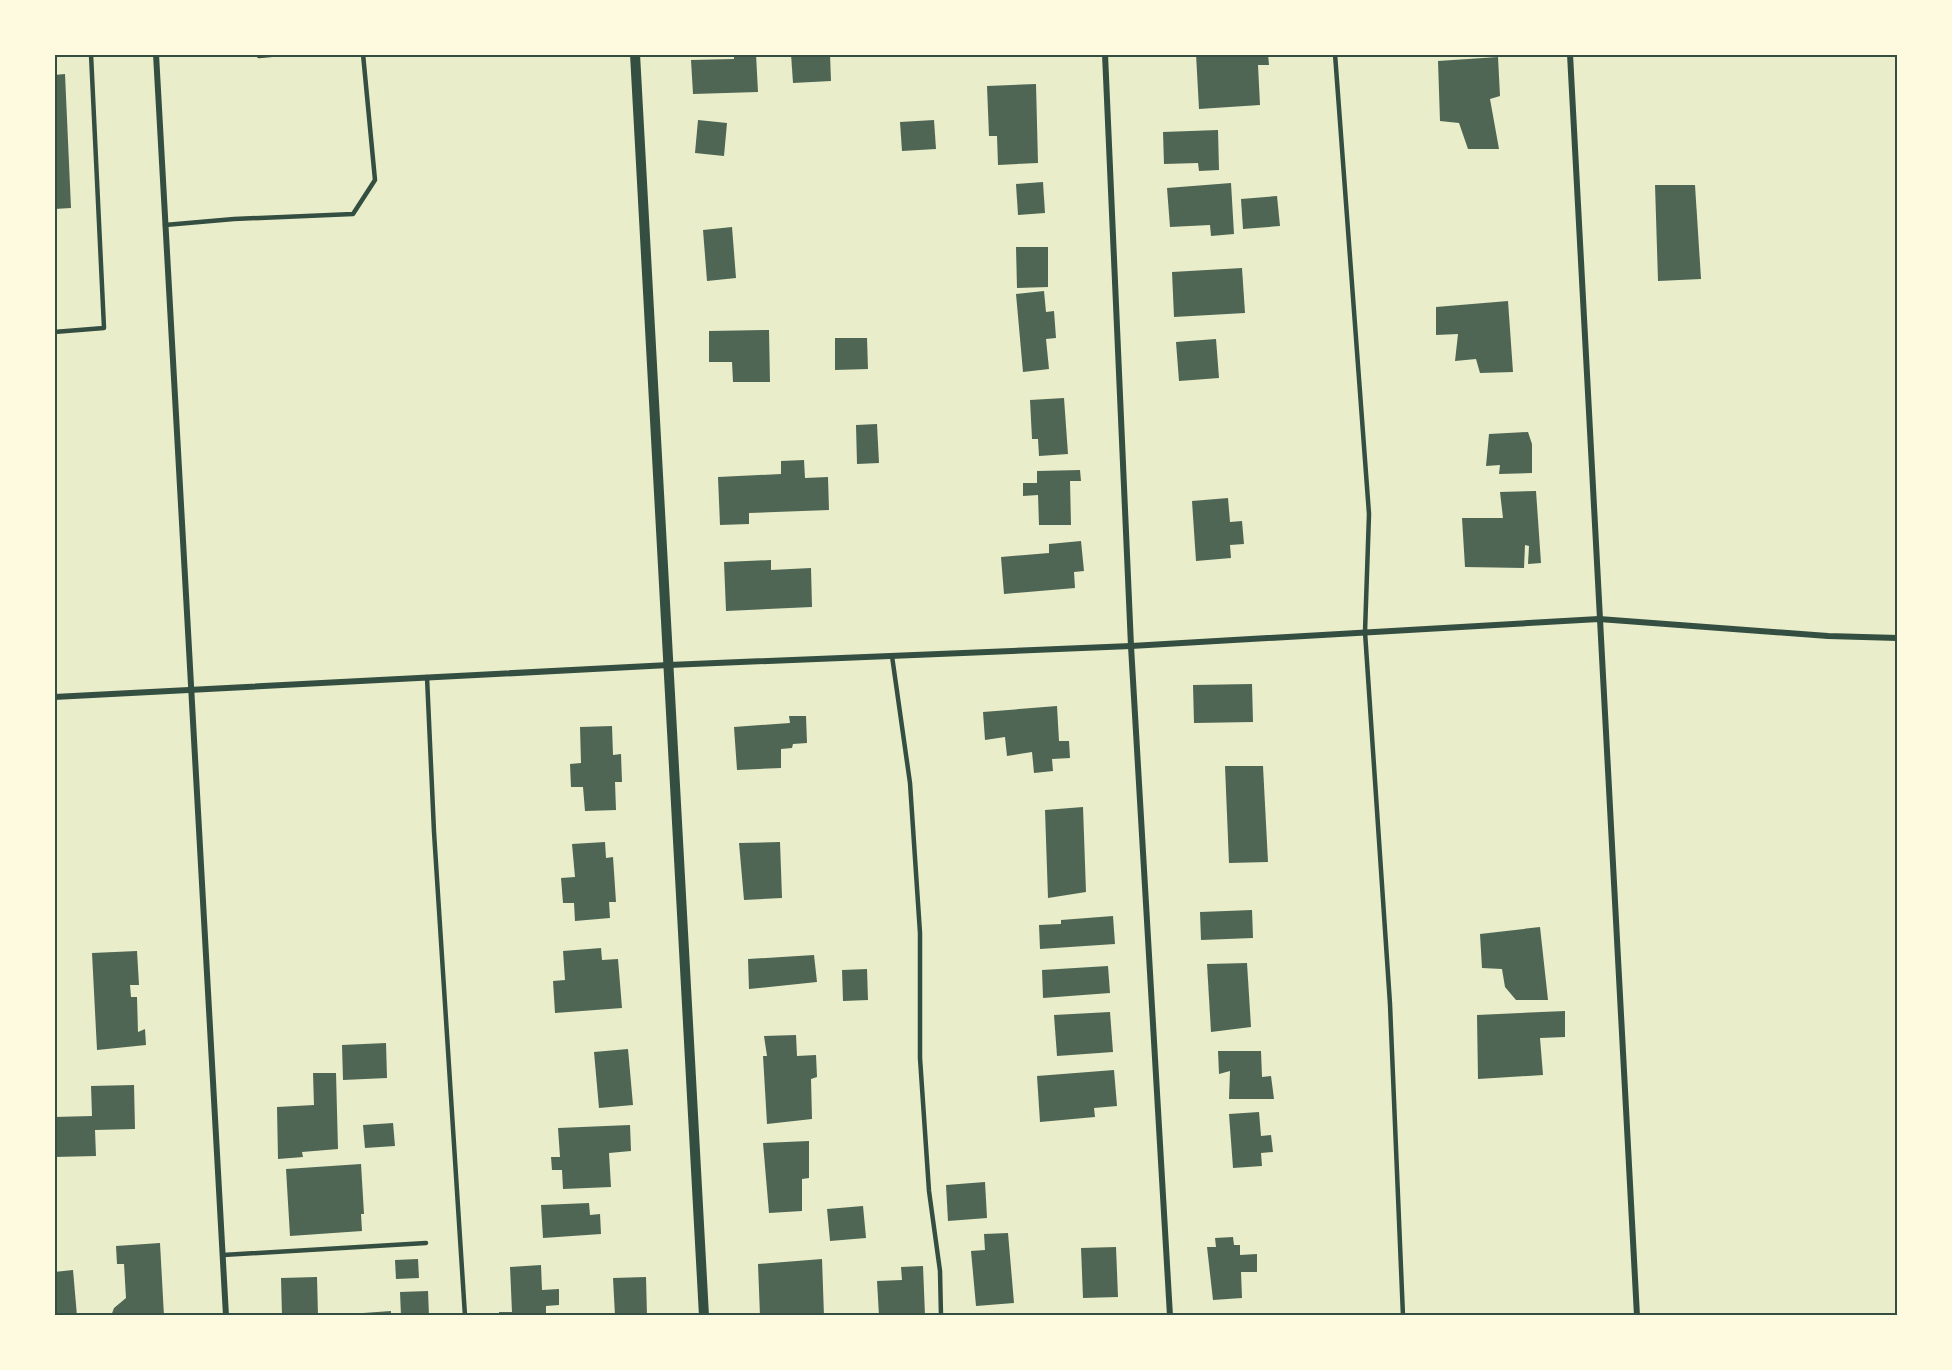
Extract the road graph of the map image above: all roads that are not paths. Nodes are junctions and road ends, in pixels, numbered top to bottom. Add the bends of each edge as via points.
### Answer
1 (91, 54) edge
2 (156, 54) edge
3 (281, 54) edge
4 (363, 54) edge
5 (635, 54) edge
6 (1105, 54) edge
7 (1335, 54) edge
8 (1570, 54) edge
9 (259, 56) dead end
10 (165, 225) junction
11 (54, 332) edge
12 (1599, 619) junction
13 (1365, 632) junction
14 (1898, 638) edge
15 (1131, 646) junction
16 (892, 656) junction
17 (669, 665) junction
18 (427, 677) junction
19 (190, 690) junction
20 (54, 697) edge
21 (426, 1243) dead end
22 (223, 1256) junction
23 (226, 1316) edge
24 (465, 1316) edge
25 (704, 1316) edge
26 (941, 1316) edge
27 (1170, 1316) edge
28 (1403, 1316) edge
29 (1636, 1316) edge

1 - 11 lane via 104,328
2 - 10 street
3 - 9 lane
4 - 10 lane via 375,180 353,214
5 - 17 street
6 - 15 street
7 - 13 lane via 1369,514
8 - 12 street
10 - 19 street
12 - 13 street
12 - 14 street
12 - 29 street
13 - 15 street
13 - 28 lane via 1389,1004
15 - 16 street
15 - 27 street
16 - 17 street
16 - 26 lane via 910,783 920,933 920,1059
17 - 18 street
17 - 25 street
18 - 19 street
18 - 24 lane
19 - 20 street
19 - 22 street
21 - 22 lane
22 - 23 street

